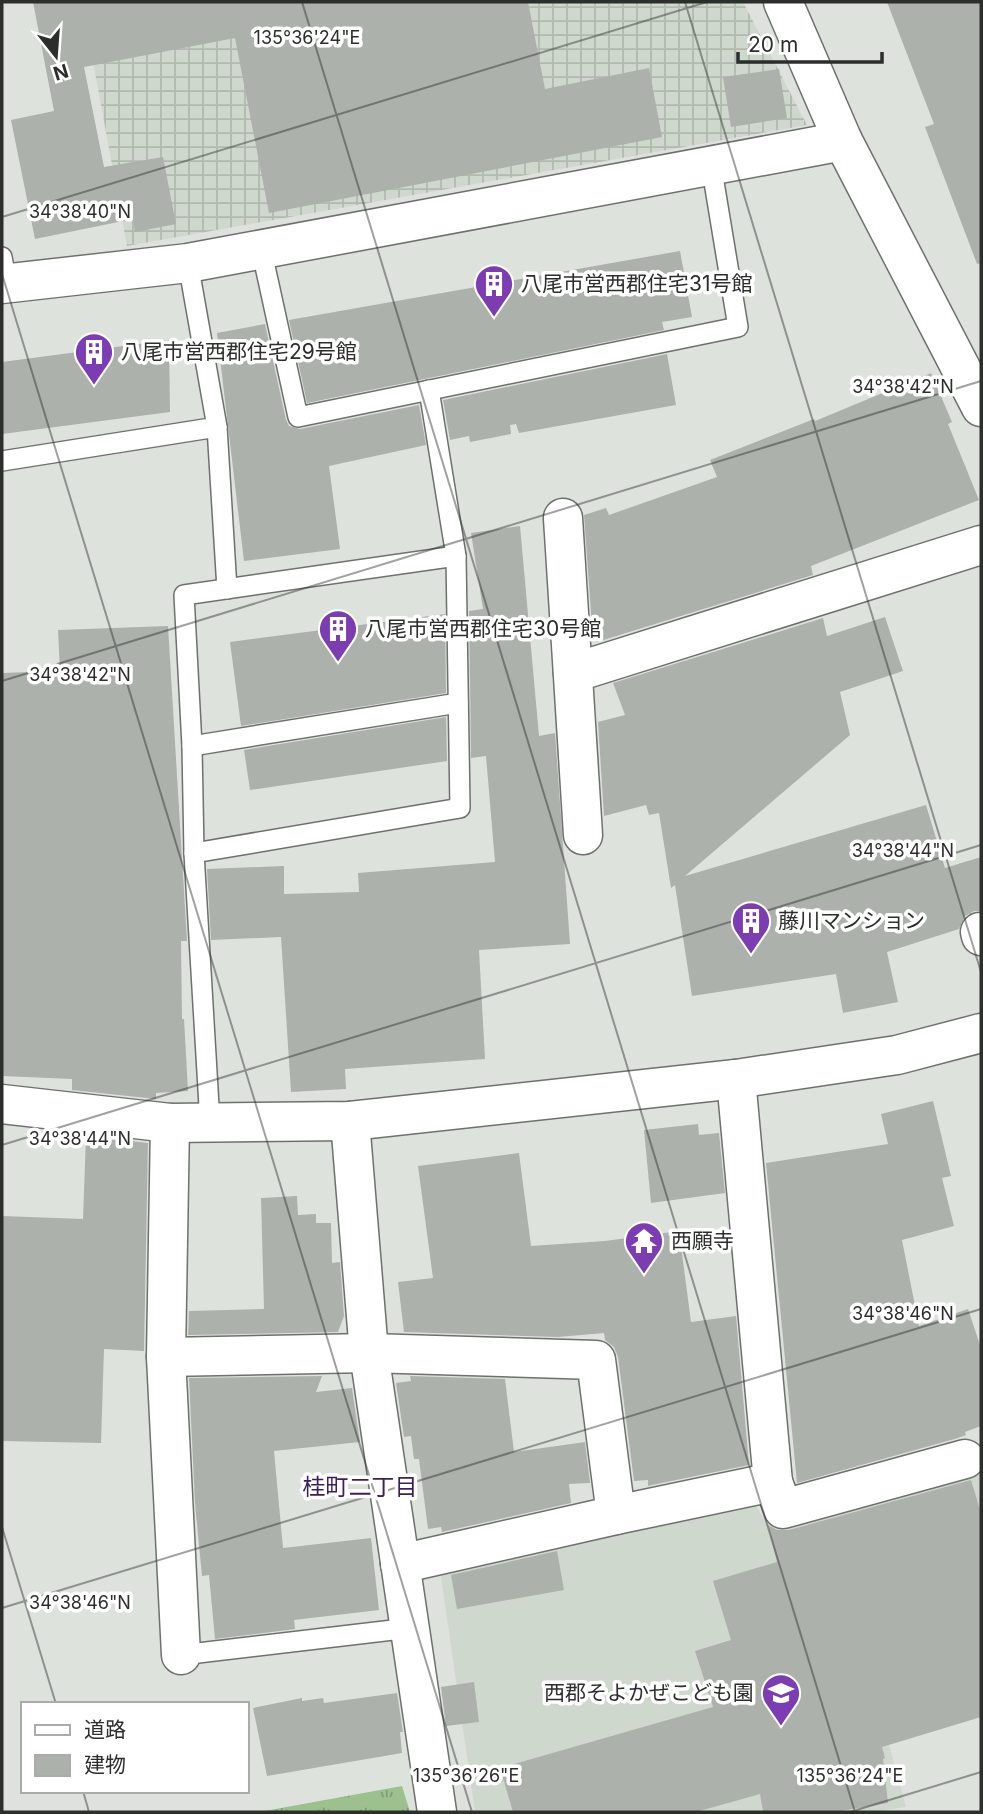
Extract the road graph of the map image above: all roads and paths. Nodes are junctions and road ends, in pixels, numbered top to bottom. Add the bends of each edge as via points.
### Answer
1 (783, 2) edge
2 (843, 141) junction
3 (711, 164) junction
4 (261, 248) junction
5 (188, 263) junction
6 (4, 275) edge
7 (429, 390) junction
8 (981, 407) edge
9 (217, 427) junction
10 (2, 461) edge
11 (564, 518) dead end
12 (981, 545) edge
13 (456, 556) junction
14 (227, 589) junction
15 (573, 673) junction
16 (458, 703) junction
17 (192, 746) junction
18 (583, 835) dead end
19 (194, 853) junction
20 (981, 1033) edge
21 (736, 1079) junction
22 (2, 1104) edge
23 (351, 1121) junction
24 (210, 1123) junction
25 (170, 1124) junction
26 (369, 1353) junction
27 (166, 1357) junction
28 (965, 1459) dead end
29 (773, 1482) junction
30 (616, 1515) junction
31 (400, 1564) junction
32 (410, 1628) junction
33 (181, 1655) joint
34 (437, 1812) edge

1 - 2 street
2 - 3 street
2 - 8 street
3 - 4 street
3 - 7 lane via 738,327
4 - 5 street
4 - 7 lane via 298,417
5 - 6 street
5 - 9 lane
7 - 13 lane
9 - 10 lane
9 - 14 lane
11 - 15 street
12 - 15 street
13 - 14 lane
13 - 16 lane
14 - 17 lane via 184,595
15 - 18 street
16 - 17 lane
16 - 19 lane via 460,808
17 - 19 lane
19 - 24 lane
20 - 21 street via 897,1055
21 - 23 street
21 - 29 street
22 - 25 street
23 - 24 street
23 - 26 street
24 - 25 street
25 - 27 street
26 - 27 street
26 - 30 street via 596,1360
26 - 31 street
27 - 33 street
28 - 29 street via 783,1509
29 - 30 street
30 - 31 street
31 - 32 street
32 - 33 lane
32 - 34 street

